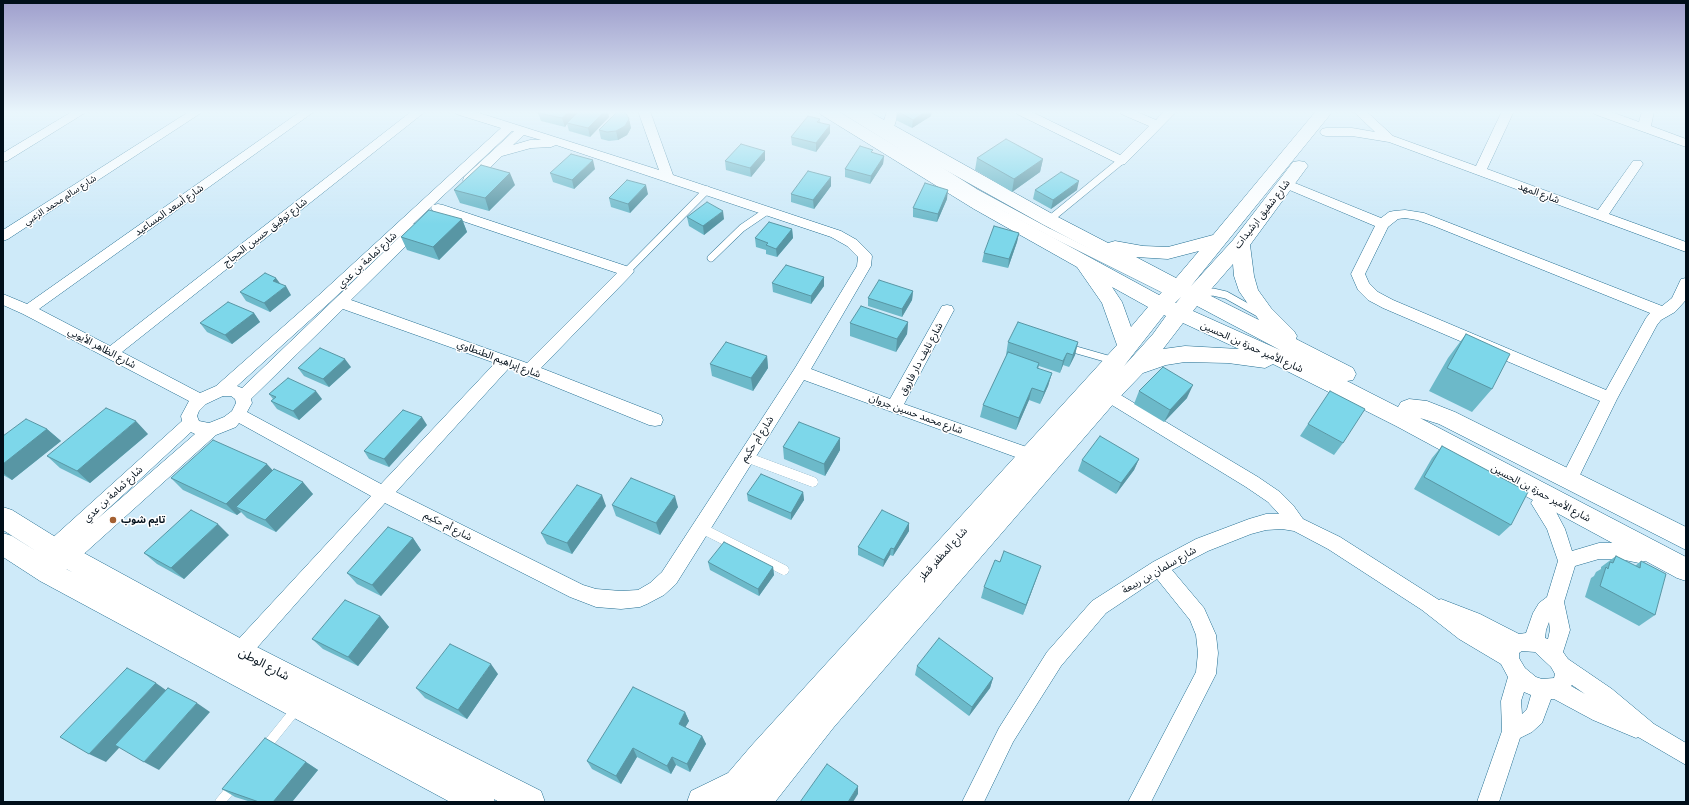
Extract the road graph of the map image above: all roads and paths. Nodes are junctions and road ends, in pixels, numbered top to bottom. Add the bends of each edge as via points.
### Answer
1 (19, 149) edge
2 (139, 149) edge
3 (256, 149) edge
4 (372, 149) edge
5 (493, 149) edge
6 (495, 149) edge
7 (505, 149) edge
8 (581, 149) edge
9 (657, 149) edge
10 (888, 149) edge
11 (896, 149) edge
12 (904, 149) edge
13 (920, 149) edge
14 (1098, 149) edge
15 (1133, 149) edge
16 (1294, 149) edge
17 (1313, 149) edge
18 (1418, 149) edge
19 (1491, 149) edge
20 (491, 151) junction
21 (3, 158) edge
22 (1121, 160) junction
23 (1637, 164) dead end
24 (1480, 172) junction
25 (668, 178) junction
26 (1285, 183) junction
27 (707, 190) junction
28 (438, 208) junction
29 (767, 211) junction
30 (1601, 216) junction
31 (1049, 220) junction
32 (1383, 224) junction
33 (1076, 233) junction
34 (3, 236) edge
35 (1218, 240) junction
36 (1240, 244) junction
37 (1686, 247) edge
38 (711, 258) dead end
39 (1080, 260) junction
40 (628, 271) junction
41 (1686, 282) edge
42 (3, 299) edge
43 (1175, 299) junction
44 (340, 302) junction
45 (28, 310) junction
46 (947, 310) dead end
47 (1663, 312) junction
48 (1274, 324) junction
49 (1055, 343) edge
50 (111, 353) junction
51 (1126, 358) junction
52 (1302, 360) junction
53 (506, 361) junction
54 (530, 370) junction
55 (801, 372) junction
56 (222, 390) junction
57 (1108, 395) junction
58 (243, 397) junction
59 (1608, 398) junction
60 (200, 400) junction
61 (894, 407) junction
62 (1406, 414) junction
63 (238, 415) junction
64 (655, 420) dead end
65 (190, 423) junction
66 (210, 430) junction
67 (1032, 456) junction
68 (746, 457) junction
69 (1569, 480) junction
70 (813, 482) dead end
71 (383, 494) junction
72 (1540, 503) junction
73 (3, 517) edge
74 (1297, 524) junction
75 (701, 528) junction
76 (1686, 539) edge
77 (3, 544) edge
78 (1639, 555) junction
79 (1686, 558) edge
80 (51, 561) junction
81 (1567, 561) junction
82 (1159, 568) junction
83 (784, 570) dead end
84 (1686, 570) edge
85 (1686, 579) edge
86 (1555, 602) junction
87 (240, 652) junction
88 (1520, 655) junction
89 (1558, 660) junction
90 (1549, 689) junction
91 (300, 705) junction
92 (1512, 731) junction
93 (1647, 731) junction
94 (1686, 755) edge
95 (255, 759) edge
96 (240, 778) edge
97 (739, 796) edge
98 (220, 802) edge
99 (480, 802) edge
100 (530, 802) edge
101 (702, 802) edge
102 (973, 802) edge
103 (1139, 802) edge
104 (1488, 802) edge

1 - 21 street
2 - 34 street, شارع سالم محمد الزعبي
3 - 45 street, شارع أسعد المساعيد
4 - 50 street, شارع توفيق حسين الحجاج
5 - 20 street, شارع ثمامة بن عدي
6 - 20 street, شارع ثمامة بن عدي
7 - 20 street
8 - 25 street, شارع أم حكيم
9 - 25 street
10 - 39 street, شارع الأمير حمزة بن الحسين via 980,205
11 - 43 lane via 983,202
12 - 43 lane via 975,192
13 - 31 street, شارع الأمير حمزة بن الحسين
14 - 22 street
15 - 22 street
16 - 35 street, شارع شفيق ارشيدات
17 - 26 street, شارع شفيق ارشيدات
18 - 24 street, شارع المهد
19 - 24 street
20 - 28 street, شارع ثمامة بن عدي
20 - 56 street, شارع ثمامة بن عدي
22 - 31 lane
23 - 30 street
24 - 30 street, شارع المهد
25 - 27 street, شارع أم حكيم
26 - 32 street
26 - 36 street, شارع شفيق ارشيدات
27 - 29 street, شارع أم حكيم
27 - 40 lane
28 - 40 street
28 - 44 street, شارع ثمامة بن عدي
29 - 38 lane via 742,228
29 - 55 street, شارع أم حكيم via 836,234 852,242 865,256 864,266
30 - 37 street, شارع المهد
31 - 33 street, شارع الأمير حمزة بن الحسين
32 - 47 street via 1394,215 1419,216
32 - 59 street via 1358,274 1363,286 1373,296
33 - 35 street via 1110,246 1155,253 1168,253
33 - 43 street, شارع الأمير حمزة بن الحسين
35 - 43 street, شارع شفيق ارشيدات
36 - 43 street, شارع شفيق ارشيدات
36 - 48 street via 1244,276 1249,291
39 - 43 street, شارع الأمير حمزة بن الحسين
39 - 51 street via 1094,275 1112,302
40 - 54 street
41 - 47 street via 1678,301
42 - 45 street, شارع الظاهر الأيوبي
43 - 48 lane via 1210,292 1226,295
43 - 51 street, شارع المظفر قطز via 1160,339
43 - 52 street, شارع الأمير حمزة بن الحسين
44 - 53 street, شارع إبراهيم الطنطاوي
44 - 58 street, شارع ثمامة بن عدي
45 - 50 street, شارع الظاهر الأيوبي
46 - 61 street, شارع نايف دار فاروق
47 - 59 street via 1651,322
48 - 52 street
49 - 51 lane
50 - 60 street, شارع الظاهر الأيوبي
51 - 52 street via 1206,353
51 - 57 street, شارع المظفر قطز
51 - 67 street, شارع المظفر قطز
52 - 62 street, شارع الأمير حمزة بن الحسين
53 - 54 street, شارع إبراهيم الطنطاوي
53 - 71 street
54 - 64 street, شارع إبراهيم الطنطاوي
55 - 61 street, شارع محمد حسين جروان
55 - 68 street, شارع أم حكيم
56 - 58 street via 232,390
56 - 60 street
57 - 74 street via 1258,486 1274,497
57 - 97 street, شارع المظفر قطز via 824,717
58 - 63 street via 244,403
59 - 69 street
60 - 65 street via 189,416
61 - 67 street, شارع محمد حسين جروان
62 - 69 street via 1427,410 1447,418
62 - 72 street via 1411,429 1426,441
62 - 79 street, شارع الأمير حمزة بن الحسين
62 - 84 street, شارع الأمير حمزة بن الحسين
63 - 66 street via 230,422
63 - 71 street, شارع أم حكيم
65 - 66 street via 198,428
65 - 80 street, شارع ثمامة بن عدي
66 - 80 street, شارع ثمامة بن عدي
67 - 97 street, شارع المظفر قطز via 762,755
68 - 70 lane
68 - 75 street, شارع أم حكيم
69 - 76 street
71 - 75 street, شارع أم حكيم via 577,591 596,598 640,598 657,589 669,578
71 - 87 street
72 - 78 street
72 - 81 street via 1556,529
73 - 80 street, شارع الوطن
74 - 82 street, شارع سلمان بن ربيعة via 1266,522 1249,527 1202,545
74 - 88 street, شارع سلمان بن ربيعة via 1334,543 1429,604 1466,633
75 - 83 lane
77 - 80 street, شارع الوطن
78 - 81 street via 1620,551 1599,551 1582,554
78 - 85 street
80 - 87 street, شارع الوطن
80 - 91 street, شارع الوطن
81 - 86 street
82 - 102 street, شارع سلمان بن ربيعة via 1099,608 1054,659 1006,735
82 - 103 street via 1197,614 1206,635 1208,653 1206,674
86 - 88 street via 1546,609
86 - 89 street via 1560,630
87 - 100 street, شارع الوطن
88 - 89 street
88 - 90 street via 1529,684
88 - 92 street via 1511,701
89 - 90 street via 1565,673 1564,680 1561,685
89 - 93 street
90 - 92 street via 1535,716 1525,725
90 - 93 street
91 - 95 lane
91 - 99 street, شارع الوطن
92 - 104 street
93 - 94 street
96 - 98 lane
97 - 101 street

